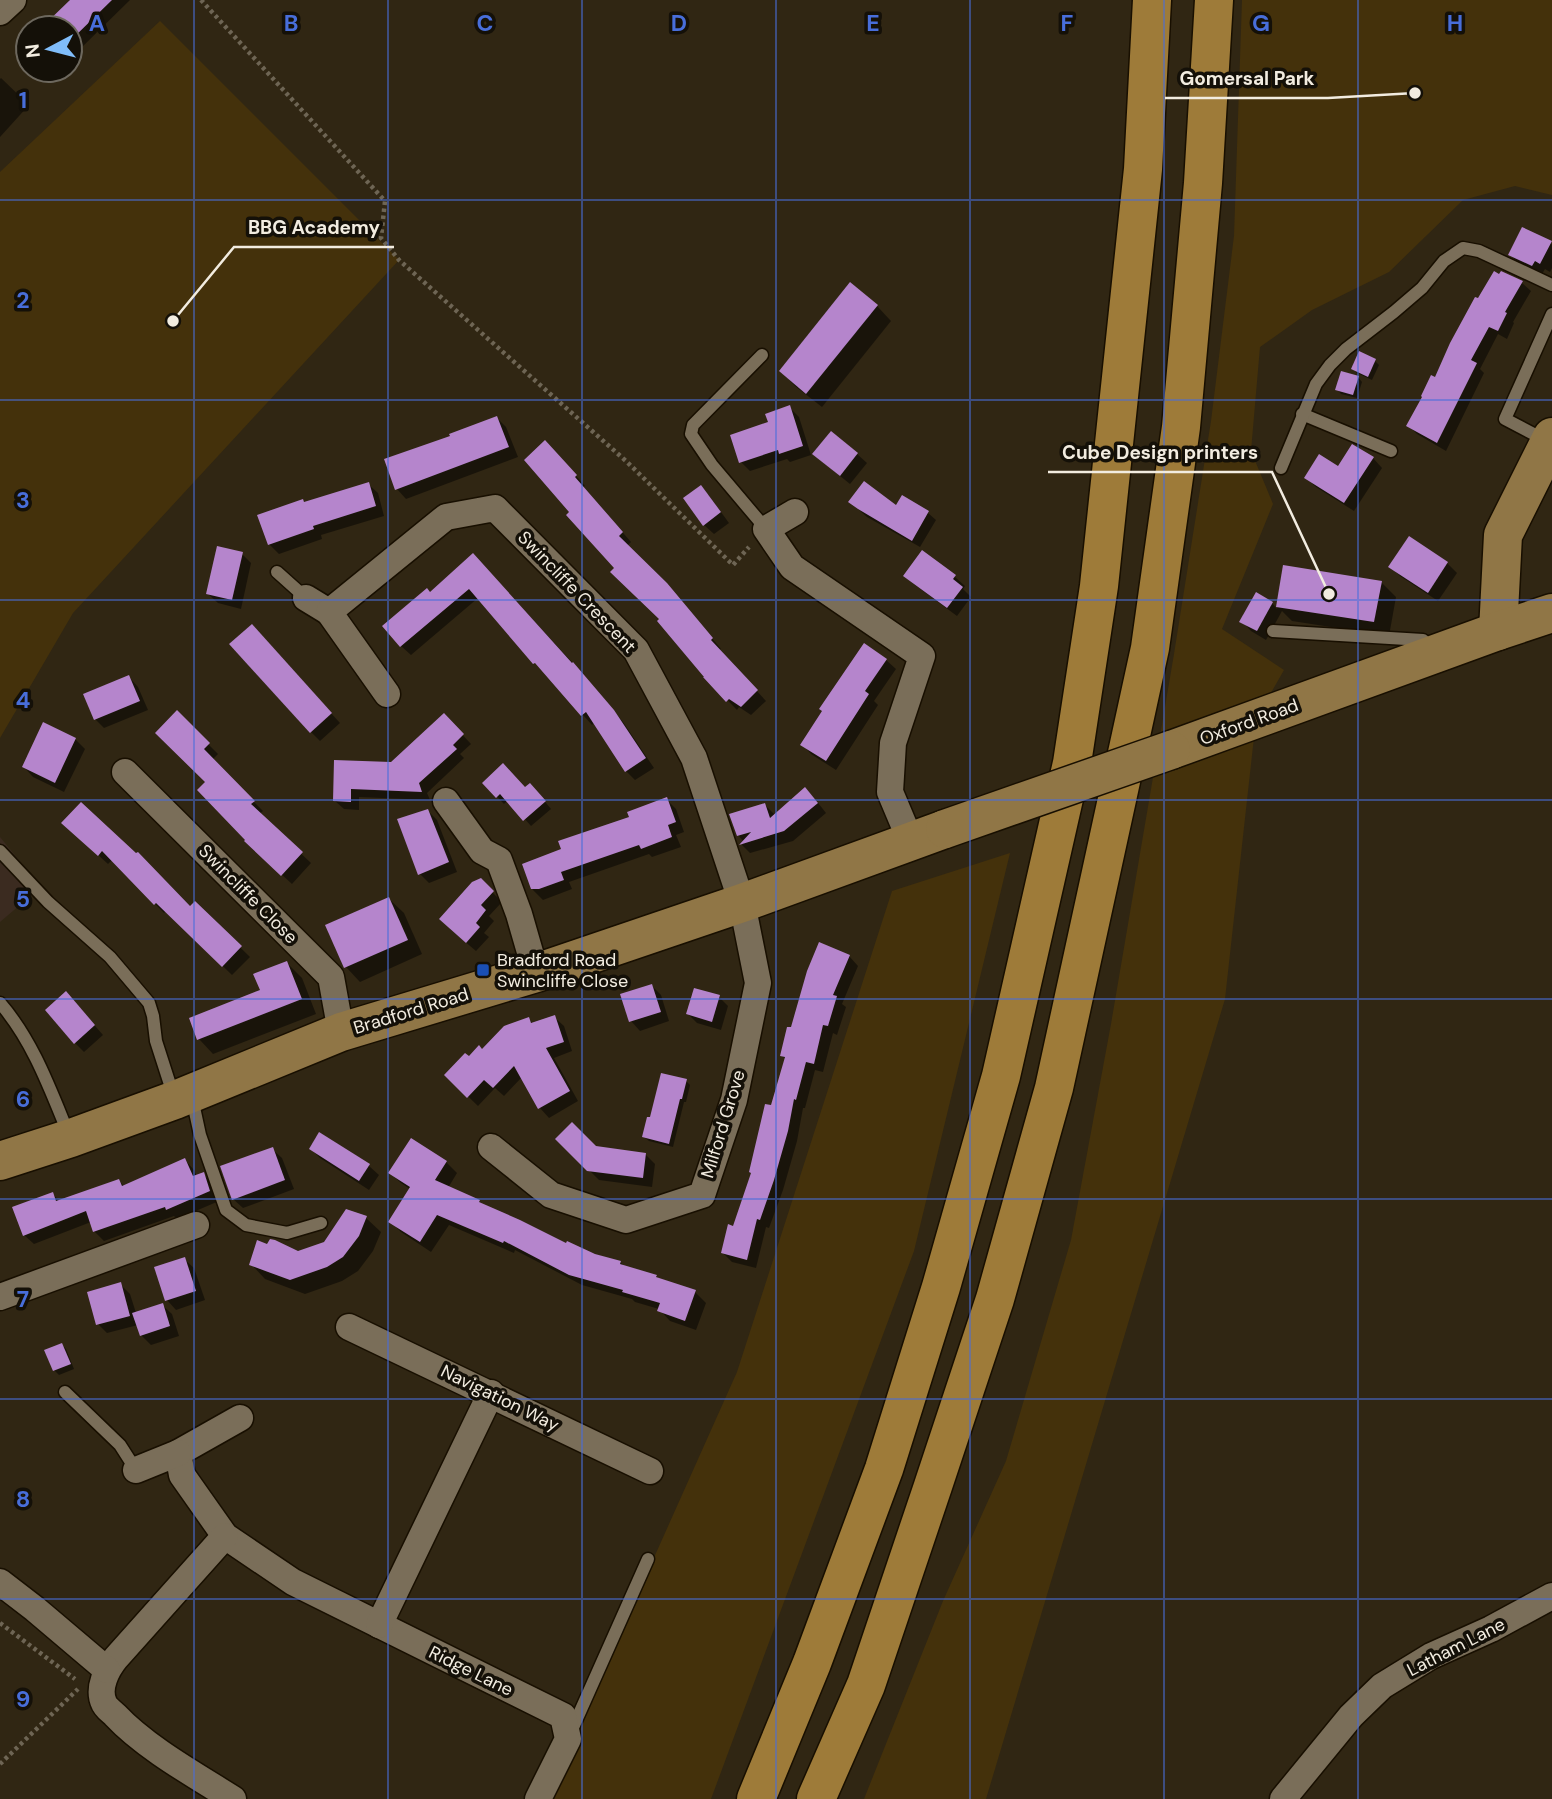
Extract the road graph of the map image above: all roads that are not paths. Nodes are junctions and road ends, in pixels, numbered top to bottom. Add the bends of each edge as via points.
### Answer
1 (12, 0) edge
2 (1152, 0) edge
3 (1214, 0) edge
4 (0, 12) edge
5 (1552, 285) edge
6 (1552, 314) edge
7 (762, 355) dead end
8 (1303, 414) junction
9 (1551, 440) edge
10 (1391, 451) dead end
11 (1281, 468) dead end
12 (795, 512) dead end
13 (766, 528) junction
14 (276, 572) dead end
15 (306, 598) joint
16 (330, 612) junction
17 (1552, 613) edge
18 (1273, 631) dead end
19 (1498, 631) junction
20 (1436, 653) junction
21 (387, 694) dead end
22 (125, 772) dead end
23 (446, 801) dead end
24 (928, 835) junction
25 (0, 850) edge
26 (742, 904) junction
27 (536, 973) junction
28 (0, 1003) edge
29 (341, 1032) junction
30 (183, 1097) junction
31 (71, 1138) junction
32 (491, 1147) dead end
33 (0, 1161) edge
34 (321, 1223) dead end
35 (196, 1225) dead end
36 (0, 1297) edge
37 (349, 1327) dead end
38 (65, 1392) dead end
39 (491, 1393) junction
40 (240, 1418) dead end
41 (178, 1453) junction
42 (136, 1470) joint
43 (650, 1471) dead end
44 (225, 1536) junction
45 (648, 1559) dead end
46 (0, 1582) edge
47 (1552, 1597) edge
48 (379, 1625) junction
49 (107, 1670) junction
50 (565, 1728) junction
51 (233, 1799) edge
52 (538, 1799) edge
53 (756, 1799) edge
54 (816, 1799) edge
55 (1283, 1799) edge

1 - 4 street
2 - 53 highway via 1142,183 1098,586 1069,777 1001,1076 941,1287 884,1469
3 - 54 highway via 1181,427 1150,648 1060,1062 995,1299 950,1436 866,1685
5 - 8 lane via 1463,248 1394,312 1346,348 1316,384
6 - 9 lane via 1505,419
7 - 13 lane via 693,425 691,434
8 - 10 lane
8 - 11 lane
9 - 19 main road via 1503,534
12 - 13 street
13 - 24 street via 792,567 922,656 893,743 890,792
14 - 15 lane
15 - 16 street
16 - 21 street
16 - 26 street, Swincliffe Crescent via 446,517 495,508 636,650 694,758
17 - 19 main road, Oxford Road
18 - 20 lane via 1423,640
19 - 20 main road, Oxford Road
20 - 24 main road, Oxford Road, bridge
22 - 29 street, Swincliffe Close via 331,977
23 - 27 street via 482,851 499,860
24 - 26 main road, Bradford Road
25 - 30 lane via 48,902 110,957 149,1003 161,1060
26 - 27 main road, Bradford Road
26 - 32 street, Milford Grove via 758,983 734,1100 702,1195 626,1220 551,1195
27 - 29 main road, Bradford Road
28 - 31 lane via 39,1063
29 - 30 main road, Bradford Road
30 - 31 main road, Bradford Road
30 - 34 lane via 226,1210 246,1225 287,1233
31 - 33 main road, Bradford Road
35 - 36 street
37 - 39 street, Navigation Way
38 - 42 lane via 120,1445
39 - 43 street, Navigation Way
39 - 48 street
40 - 41 street
41 - 42 street
41 - 44 street via 182,1475
44 - 48 street, Ridge Lane via 293,1581
44 - 49 street
45 - 50 lane
46 - 49 street
47 - 55 street, Latham Lane via 1431,1656 1382,1686 1351,1716
48 - 50 street, Ridge Lane
49 - 51 street via 104,1703 121,1721
50 - 52 street

